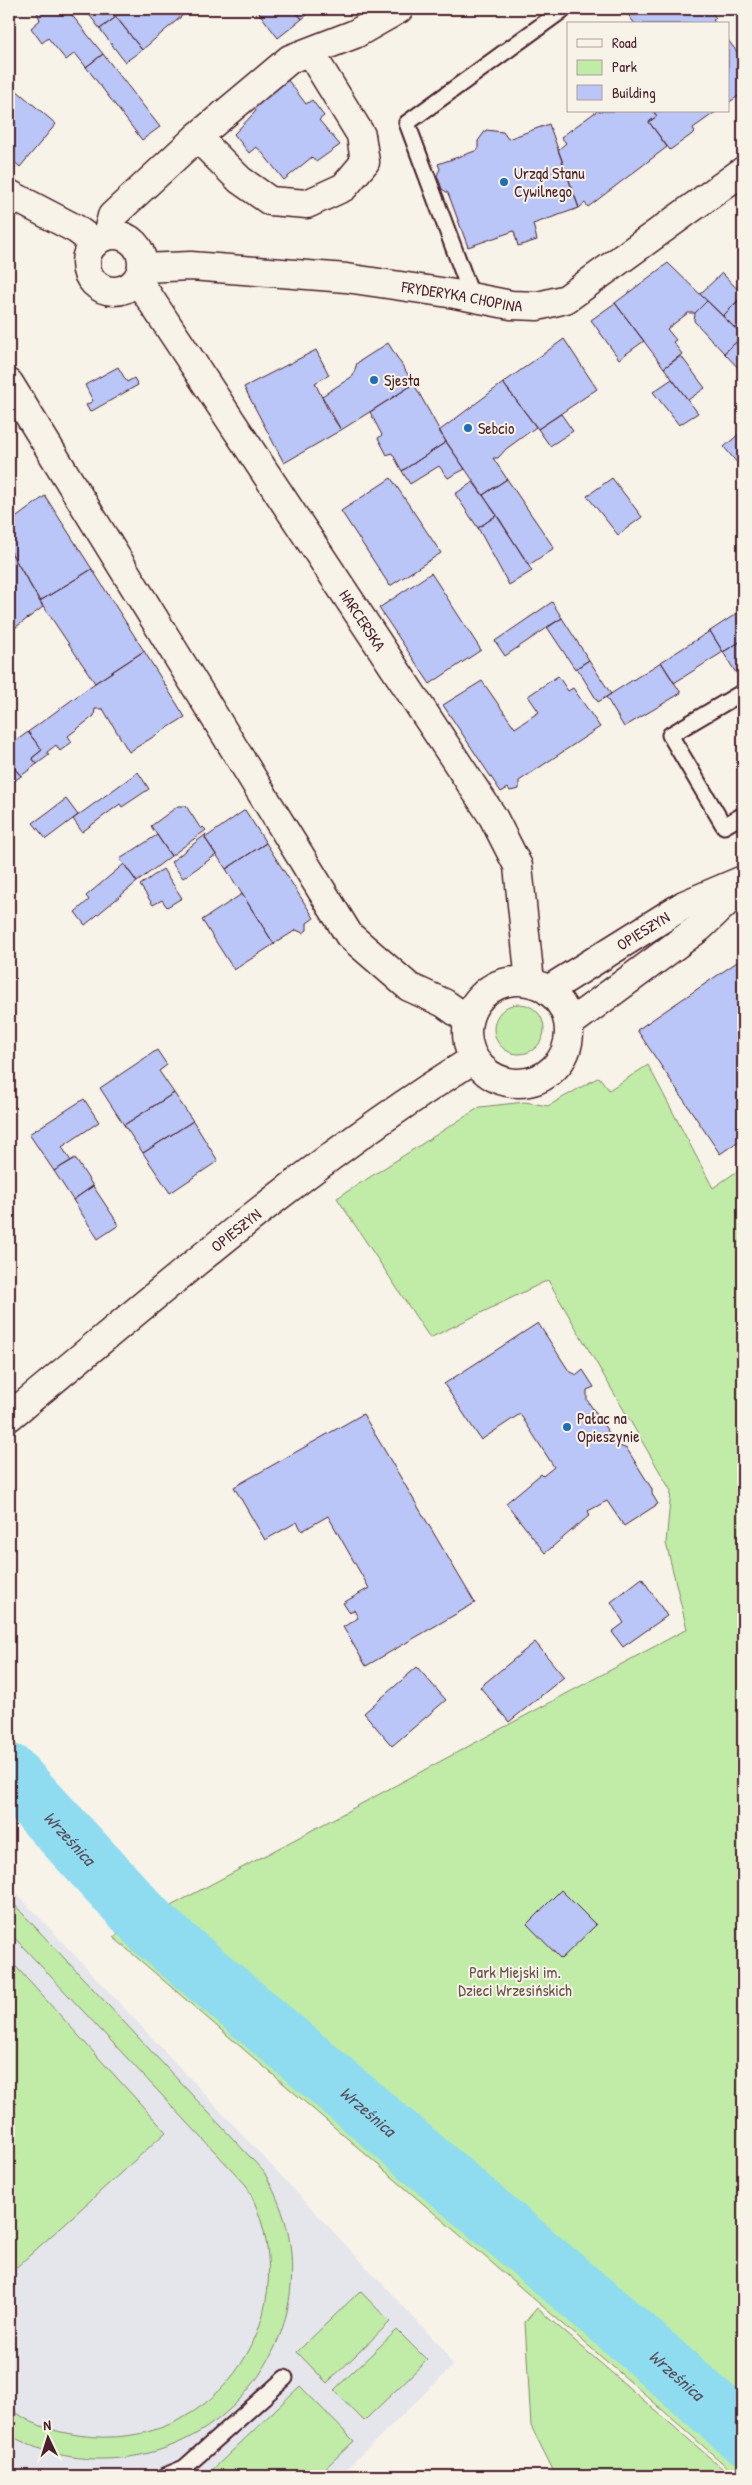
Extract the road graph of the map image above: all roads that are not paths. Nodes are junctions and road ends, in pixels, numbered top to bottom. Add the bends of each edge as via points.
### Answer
1 (399, 9) edge
2 (564, 9) edge
3 (310, 52) junction
4 (196, 137) junction
5 (743, 171) edge
6 (9, 194) edge
7 (101, 240) junction
8 (139, 275) junction
9 (472, 297) junction
10 (9, 383) edge
11 (742, 695) edge
12 (743, 815) edge
13 (743, 880) edge
14 (743, 886) edge
15 (539, 986) junction
16 (468, 1020) junction
17 (569, 1024) junction
18 (474, 1059) junction
19 (9, 1417) edge
20 (285, 2378) dead end
21 (166, 2476) edge

1 - 3 street via 355,34
2 - 9 lane via 407,123
3 - 4 street via 290,59
3 - 4 street via 361,135 365,162 344,187 307,204 270,201 240,180
4 - 7 street via 112,216
5 - 9 street, FRYDERYKA CHOPINA via 566,299 538,306 512,305
6 - 7 street
7 - 8 street via 121,236 133,243 141,254
7 - 8 street via 90,248 86,262 92,282 104,290 118,292 131,286
8 - 9 street, FRYDERYKA CHOPINA via 192,266 346,278
8 - 15 street, HARCERSKA via 145,291 493,817 518,866
10 - 16 street via 349,935 409,987 444,1003
11 - 12 lane via 670,735 724,826
13 - 15 street, OPIESZYN via 684,905
14 - 17 street, OPIESZYN via 699,928
15 - 16 street via 510,981 491,988 476,1002
15 - 17 street via 562,1005
16 - 18 street via 467,1040
17 - 18 street via 568,1044 560,1063 532,1081 506,1082 487,1074
18 - 19 street, OPIESZYN via 418,1093 266,1204
20 - 21 lane via 184,2468

